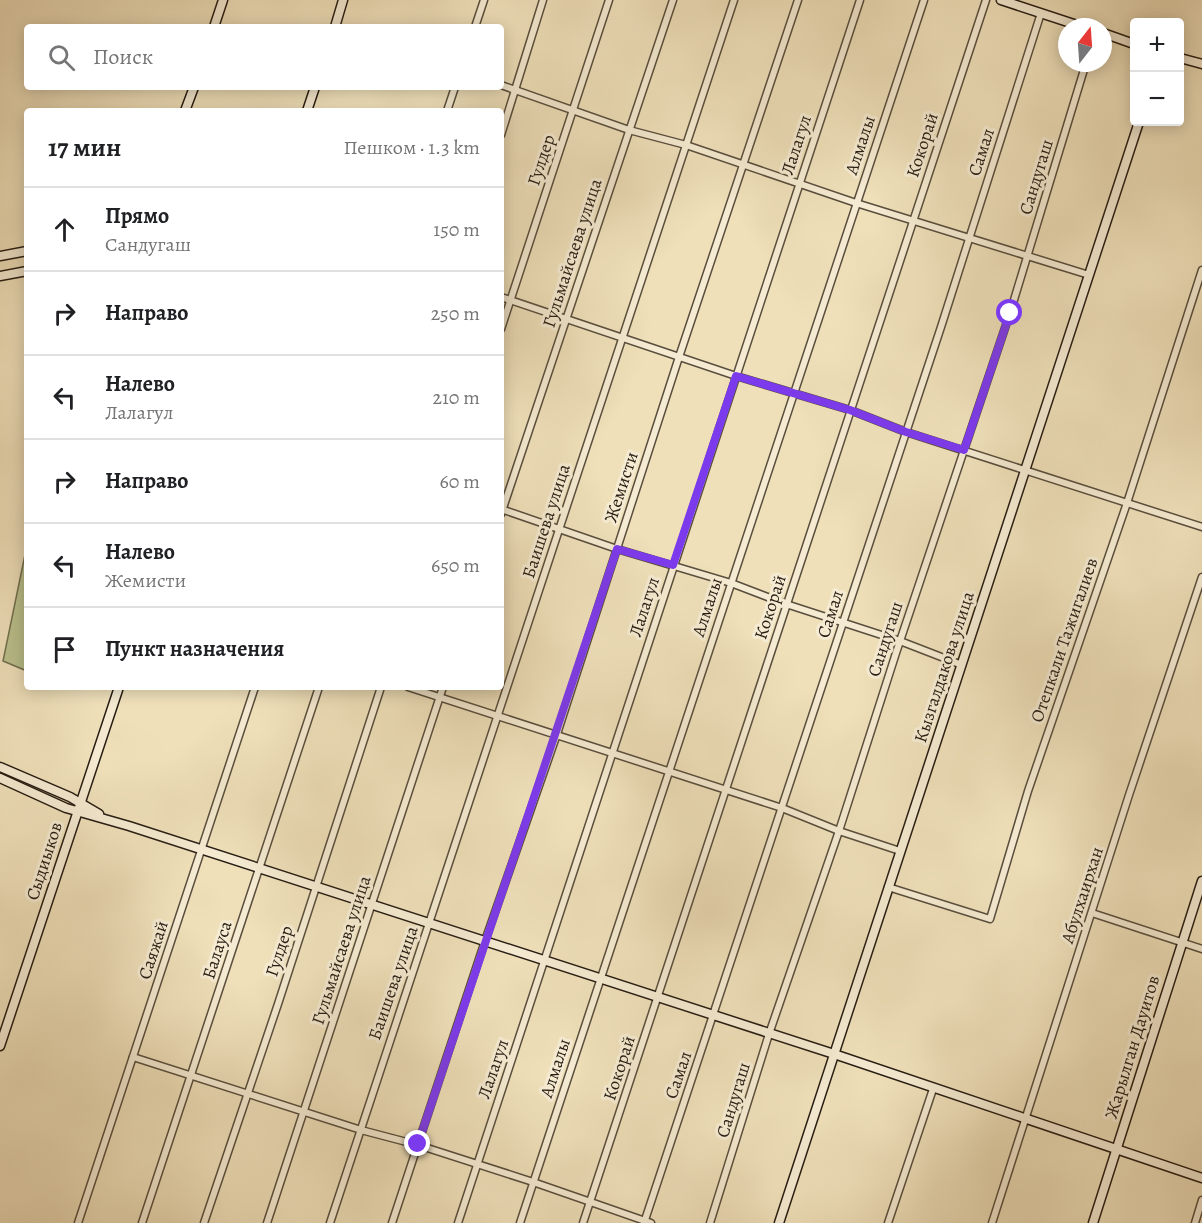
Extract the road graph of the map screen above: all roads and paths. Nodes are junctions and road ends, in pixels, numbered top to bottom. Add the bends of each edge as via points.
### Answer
1 (223, 0) edge
2 (343, 0) edge
3 (484, 0) edge
4 (543, 0) edge
5 (609, 0) edge
6 (673, 0) edge
7 (734, 0) edge
8 (798, 0) edge
9 (860, 0) edge
10 (924, 0) edge
11 (986, 0) edge
12 (1001, 0) edge
13 (1041, 13) junction
14 (1058, 19) edge
15 (215, 24) edge
16 (336, 24) edge
17 (476, 24) edge
18 (1112, 36) edge
19 (1130, 43) edge
20 (1184, 59) edge
21 (1202, 64) edge
22 (1083, 72) edge
23 (504, 86) edge
24 (193, 90) edge
25 (314, 90) edge
26 (454, 90) edge
27 (515, 90) junction
28 (187, 108) edge
29 (308, 108) edge
30 (448, 108) edge
31 (573, 110) junction
32 (504, 125) edge
33 (1138, 126) edge
34 (629, 130) junction
35 (686, 145) junction
36 (743, 164) junction
37 (800, 183) junction
38 (856, 203) junction
39 (912, 221) junction
40 (969, 239) junction
41 (24, 252) edge
42 (0, 256) edge
43 (1027, 257) junction
44 (1202, 270) edge
45 (24, 272) edge
46 (1089, 275) junction
47 (0, 276) edge
48 (504, 298) edge
49 (511, 300) junction
50 (567, 318) junction
51 (504, 320) edge
52 (622, 338) junction
53 (679, 357) junction
54 (736, 376) junction
55 (793, 393) junction
56 (850, 410) junction
57 (906, 432) junction
58 (964, 450) junction
59 (1025, 470) junction
60 (1127, 502) junction
61 (504, 505) edge
62 (504, 512) edge
63 (1202, 527) edge
64 (559, 530) junction
65 (617, 549) junction
66 (673, 565) junction
67 (1202, 577) edge
68 (731, 583) junction
69 (786, 604) junction
70 (844, 621) junction
71 (900, 641) junction
72 (962, 665) junction
73 (118, 690) edge
74 (254, 690) edge
75 (318, 690) edge
76 (380, 690) edge
77 (418, 690) edge
78 (442, 690) edge
79 (440, 697) junction
80 (497, 715) junction
81 (557, 734) junction
82 (612, 753) junction
83 (0, 766) edge
84 (669, 771) junction
85 (0, 778) edge
86 (725, 789) junction
87 (80, 808) junction
88 (782, 808) junction
89 (839, 831) junction
90 (202, 849) junction
91 (900, 850) junction
92 (260, 868) junction
93 (1202, 881) edge
94 (316, 886) junction
95 (888, 887) junction
96 (372, 904) junction
97 (1092, 913) junction
98 (429, 923) junction
99 (485, 941) junction
100 (1182, 941) junction
101 (1202, 949) edge
102 (545, 961) junction
103 (601, 979) junction
104 (658, 998) junction
105 (714, 1016) junction
106 (769, 1034) junction
107 (0, 1046) edge
108 (834, 1054) junction
109 (133, 1057) junction
110 (191, 1076) junction
111 (933, 1089) junction
112 (248, 1092) junction
113 (304, 1111) junction
114 (1026, 1120) junction
115 (361, 1130) junction
116 (418, 1144) junction
117 (1117, 1150) junction
118 (477, 1164) junction
119 (1202, 1178) edge
120 (533, 1182) junction
121 (1202, 1200) edge
122 (590, 1202) junction
123 (647, 1222) edge
124 (78, 1223) edge
125 (142, 1223) edge
126 (204, 1223) edge
127 (267, 1223) edge
128 (330, 1223) edge
129 (392, 1223) edge
130 (458, 1223) edge
131 (520, 1223) edge
132 (583, 1223) edge
133 (710, 1223) edge
134 (779, 1223) edge
135 (888, 1223) edge
136 (992, 1223) edge
137 (1093, 1223) edge
138 (1195, 1223) edge

1 - 15 street
2 - 16 street
3 - 17 street
4 - 27 street
5 - 31 street, Гулдер
6 - 34 street, Гульмайсаева улица
7 - 35 street, Баишева улица
8 - 36 street, Жемисти
9 - 37 street, Лалагул
10 - 38 street, Алмалы
11 - 39 street, Кокорай
12 - 13 street
13 - 14 street
13 - 40 street, Самал
18 - 19 street
20 - 21 street
22 - 43 street, Сандугаш
23 - 27 street
24 - 28 street
25 - 29 street
26 - 30 street
27 - 31 street
27 - 32 street
31 - 34 street
31 - 49 street, Гулдер
33 - 46 street, Кызгалдакова улица
34 - 35 street
34 - 50 street, Гульмайсаева улица
35 - 36 street
35 - 52 street, Баишева улица
36 - 37 street
36 - 53 street, Жемисти
37 - 38 street
37 - 54 street, Лалагул
38 - 39 street
38 - 55 street, Алмалы
39 - 40 street
39 - 56 street, Кокорай
40 - 43 street
40 - 57 street, Самал
41 - 42 street
43 - 46 street
43 - 58 street, Сандугаш
44 - 60 street, Отепкали Тажигалиев
45 - 47 street
46 - 59 street, Кызгалдакова улица
48 - 49 street
49 - 50 street
49 - 51 street, Гулдер
50 - 52 street
50 - 61 street, Гульмайсаева улица
52 - 53 street
52 - 64 street, Баишева улица
53 - 54 street
53 - 65 street, Жемисти
54 - 55 street
54 - 66 street, Лалагул
55 - 56 street
55 - 68 street, Алмалы
56 - 57 street
56 - 69 street, Кокорай
57 - 58 street
57 - 70 street, Самал
58 - 59 street
58 - 71 street, Сандугаш
59 - 60 street
59 - 72 street, Кызгалдакова улица
60 - 63 street
60 - 95 street, Отепкали Тажигалиев via 1028,791 990,919
62 - 64 street
64 - 65 street
64 - 80 street, Баишева улица
65 - 66 street
65 - 81 street, Жемисти
66 - 68 street
66 - 82 street, Лалагул
67 - 97 street, Абулхаирхан
68 - 69 street
68 - 84 street, Алмалы
69 - 70 street
69 - 86 street, Кокорай
70 - 71 street
70 - 88 street, Самал
71 - 72 street
71 - 89 street, Сандугаш
72 - 91 street, Кызгалдакова улица
73 - 87 street, Сыдиыков
74 - 90 street, Саяжай
75 - 92 street, Балауса
76 - 94 street, Гулдер
77 - 79 street
78 - 79 street, Гульмайсаева улица
79 - 80 street
79 - 96 street, Гульмайсаева улица
80 - 81 street
80 - 98 street, Баишева улица
81 - 82 street
81 - 99 street, Жемисти
82 - 84 street
82 - 102 street, Лалагул
83 - 87 street
84 - 86 street
84 - 103 street, Алмалы
85 - 87 street
86 - 88 street
86 - 104 street, Кокорай
87 - 90 street
87 - 107 street, Сыдиыков
88 - 89 street
88 - 105 street, Самал
89 - 91 street
89 - 106 street, Сандугаш
90 - 92 street
90 - 109 street, Саяжай
91 - 95 street, Кызгалдакова улица
92 - 94 street
92 - 110 street, Балауса
93 - 100 street, Жарылган Дауитов
94 - 96 street
94 - 112 street, Гулдер
95 - 108 street, Кызгалдакова улица
96 - 98 street
96 - 113 street, Гульмайсаева улица
97 - 100 street
97 - 114 street, Абулхаирхан
98 - 99 street
98 - 115 street, Баишева улица
99 - 102 street
99 - 116 street, Жемисти
100 - 101 street
100 - 117 street, Жарылган Дауитов
102 - 103 street
102 - 118 street, Лалагул
103 - 104 street
103 - 120 street, Алмалы
104 - 105 street
104 - 122 street, Кокорай
105 - 106 street
105 - 123 street, Самал
106 - 108 street
106 - 133 street, Сандугаш
108 - 111 street
108 - 134 street, Кызгалдакова улица
109 - 110 street
109 - 124 street, Саяжай
110 - 112 street
110 - 125 street, Балауса
111 - 114 street
111 - 135 street
112 - 113 street
112 - 126 street, Гулдер
113 - 115 street
113 - 127 street, Гульмайсаева улица
114 - 117 street
114 - 136 street, Абулхаирхан
115 - 116 street
115 - 128 street, Баишева улица
116 - 118 street
116 - 129 street, Жемисти
117 - 119 street
117 - 137 street, Жарылган Дауитов
118 - 120 street
118 - 130 street, Лалагул
120 - 122 street
120 - 131 street, Алмалы
121 - 138 street
122 - 123 street
122 - 132 street, Кокорай

